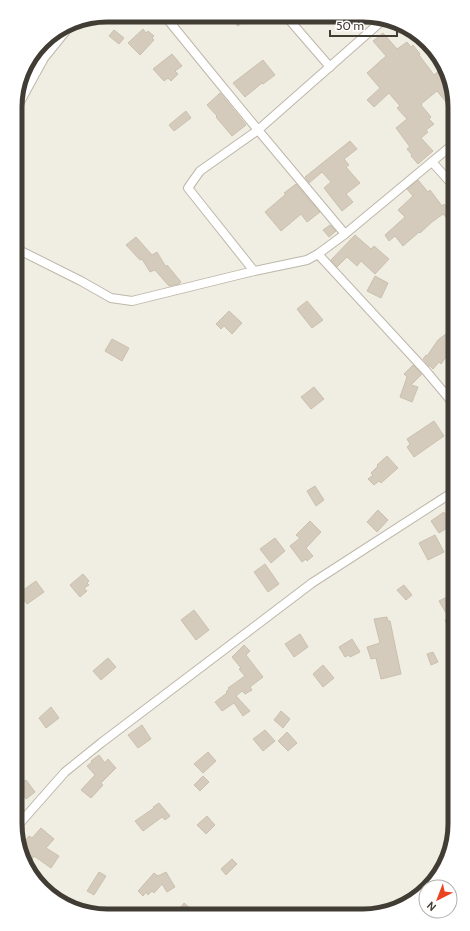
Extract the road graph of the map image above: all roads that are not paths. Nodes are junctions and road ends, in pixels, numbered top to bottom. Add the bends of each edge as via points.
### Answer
1 (170, 22) edge
2 (291, 22) edge
3 (378, 24) edge
4 (63, 35) edge
5 (52, 42) edge
6 (55, 44) junction
7 (330, 67) junction
8 (23, 96) edge
9 (258, 130) junction
10 (448, 149) edge
11 (432, 162) junction
12 (448, 180) edge
13 (345, 234) junction
14 (22, 252) edge
15 (318, 254) junction
16 (254, 270) junction
17 (448, 397) edge
18 (448, 495) edge
19 (22, 821) edge

1 - 9 street
2 - 7 street
3 - 7 street
4 - 6 street
5 - 6 street
6 - 8 street via 44,58
7 - 9 street
9 - 13 street
9 - 16 street via 200,171 188,188
10 - 11 street
11 - 12 street
11 - 13 street
13 - 15 street
14 - 16 street via 111,298 132,301
15 - 16 street via 307,260
15 - 17 street
18 - 19 street via 312,583 101,743 65,772

